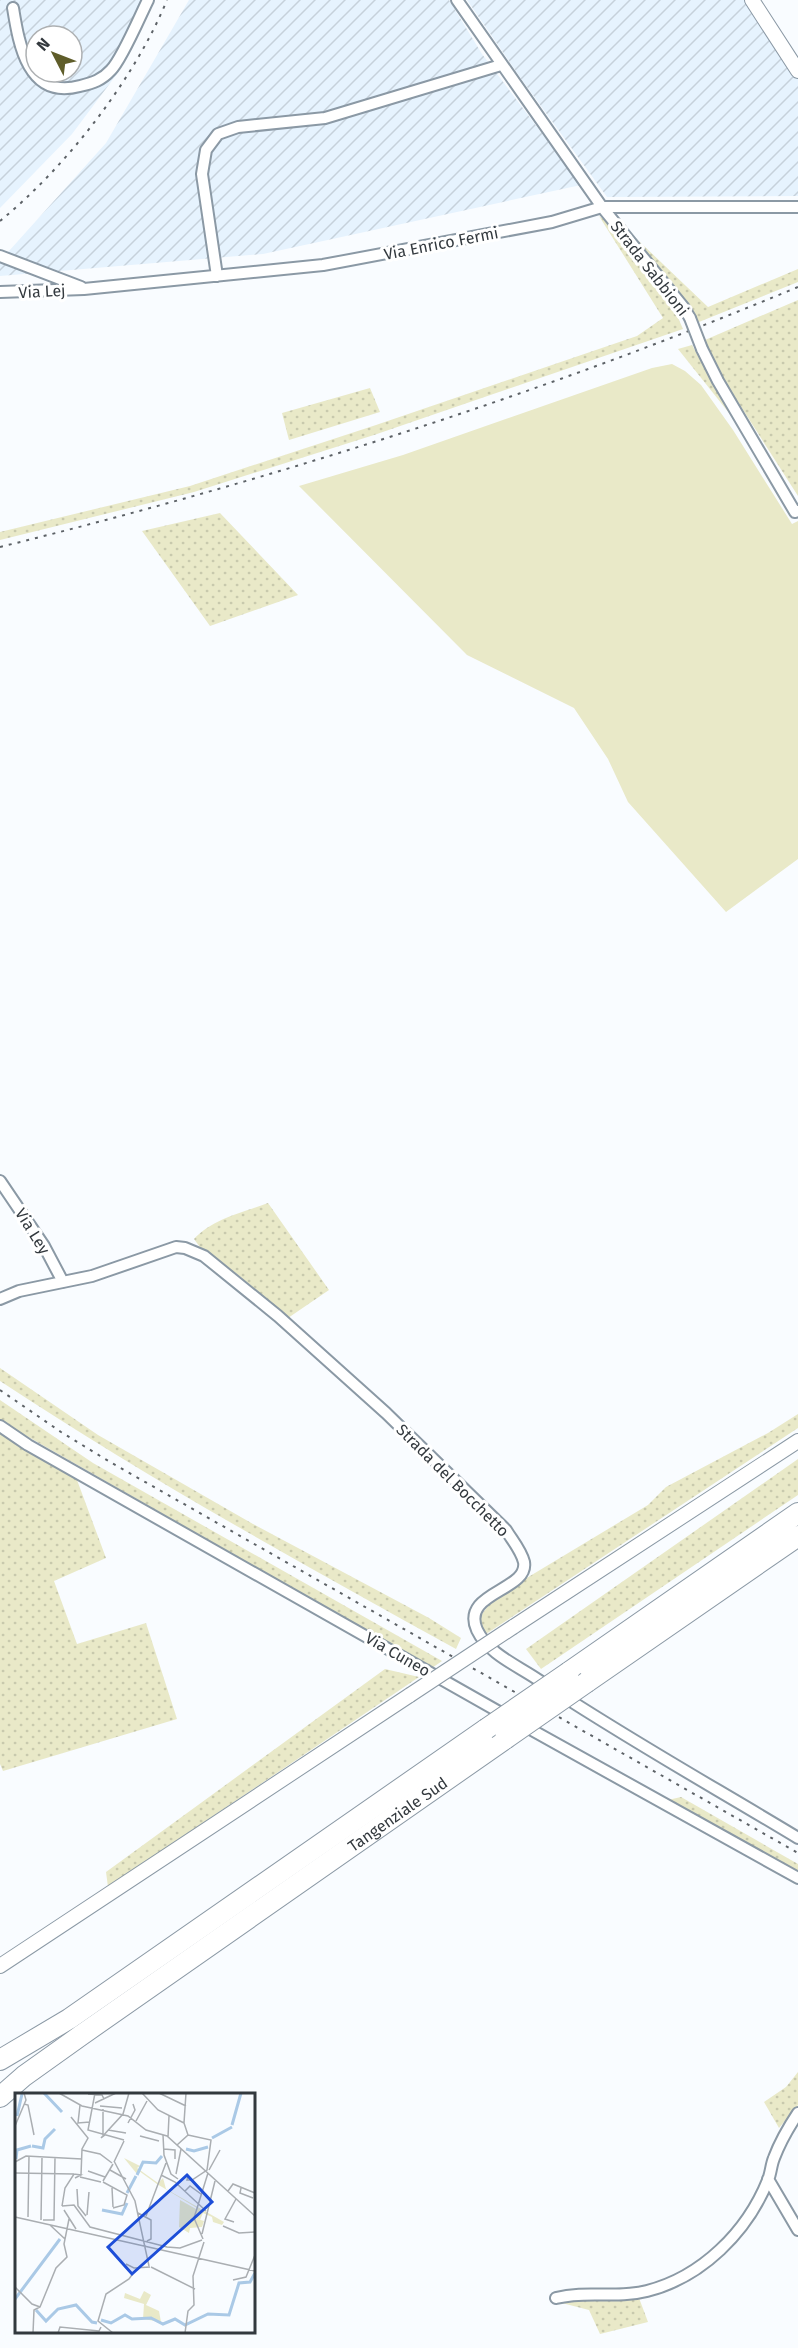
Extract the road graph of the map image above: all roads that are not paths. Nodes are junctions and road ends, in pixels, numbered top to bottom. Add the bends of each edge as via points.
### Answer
1 (148, 0) edge
2 (457, 0) edge
3 (752, 0) edge
4 (13, 8) dead end
5 (501, 65) junction
6 (798, 71) edge
7 (602, 207) junction
8 (798, 207) edge
9 (0, 256) edge
10 (217, 276) junction
11 (84, 289) junction
12 (0, 292) edge
13 (798, 511) edge
14 (0, 1181) edge
15 (63, 1282) junction
16 (0, 1299) edge
17 (0, 1426) edge
18 (798, 1441) edge
19 (798, 1513) edge
20 (798, 1536) edge
21 (798, 1838) edge
22 (798, 1878) edge
23 (0, 1966) edge
24 (0, 2060) edge
25 (0, 2097) edge
26 (798, 2113) edge
27 (768, 2179) junction
28 (798, 2230) edge
29 (555, 2298) dead end

1 - 4 street via 113,68 98,82 72,88 50,86 30,69 20,48
2 - 5 street, Strada Sabbioni
3 - 6 street
5 - 7 street, Strada Sabbioni
5 - 10 street via 326,118 238,127 218,134 206,150 202,174
7 - 8 street, Via Enrico Fermi
7 - 10 street, Via Enrico Fermi via 552,222 323,265
7 - 13 street, Strada Sabbioni, bridge via 684,308 718,381 795,512
9 - 11 street
10 - 11 street, Via Enrico Fermi
11 - 12 street, Via Lej
14 - 15 street, Via Ley
15 - 16 street, Strada del Bocchetto
15 - 21 street, Strada del Bocchetto via 176,1247 204,1256 349,1380 506,1530 520,1551 524,1570 516,1580 483,1601 476,1617 480,1635 496,1653
17 - 22 street, Via Cuneo
18 - 23 street, bridge
19 - 24 highway, Tangenziale Sud, bridge via 69,2019
20 - 25 highway, Tangenziale Sud, bridge via 80,2036
26 - 27 street via 780,2142
27 - 28 street
27 - 29 street via 735,2237 680,2277 634,2294 573,2293

